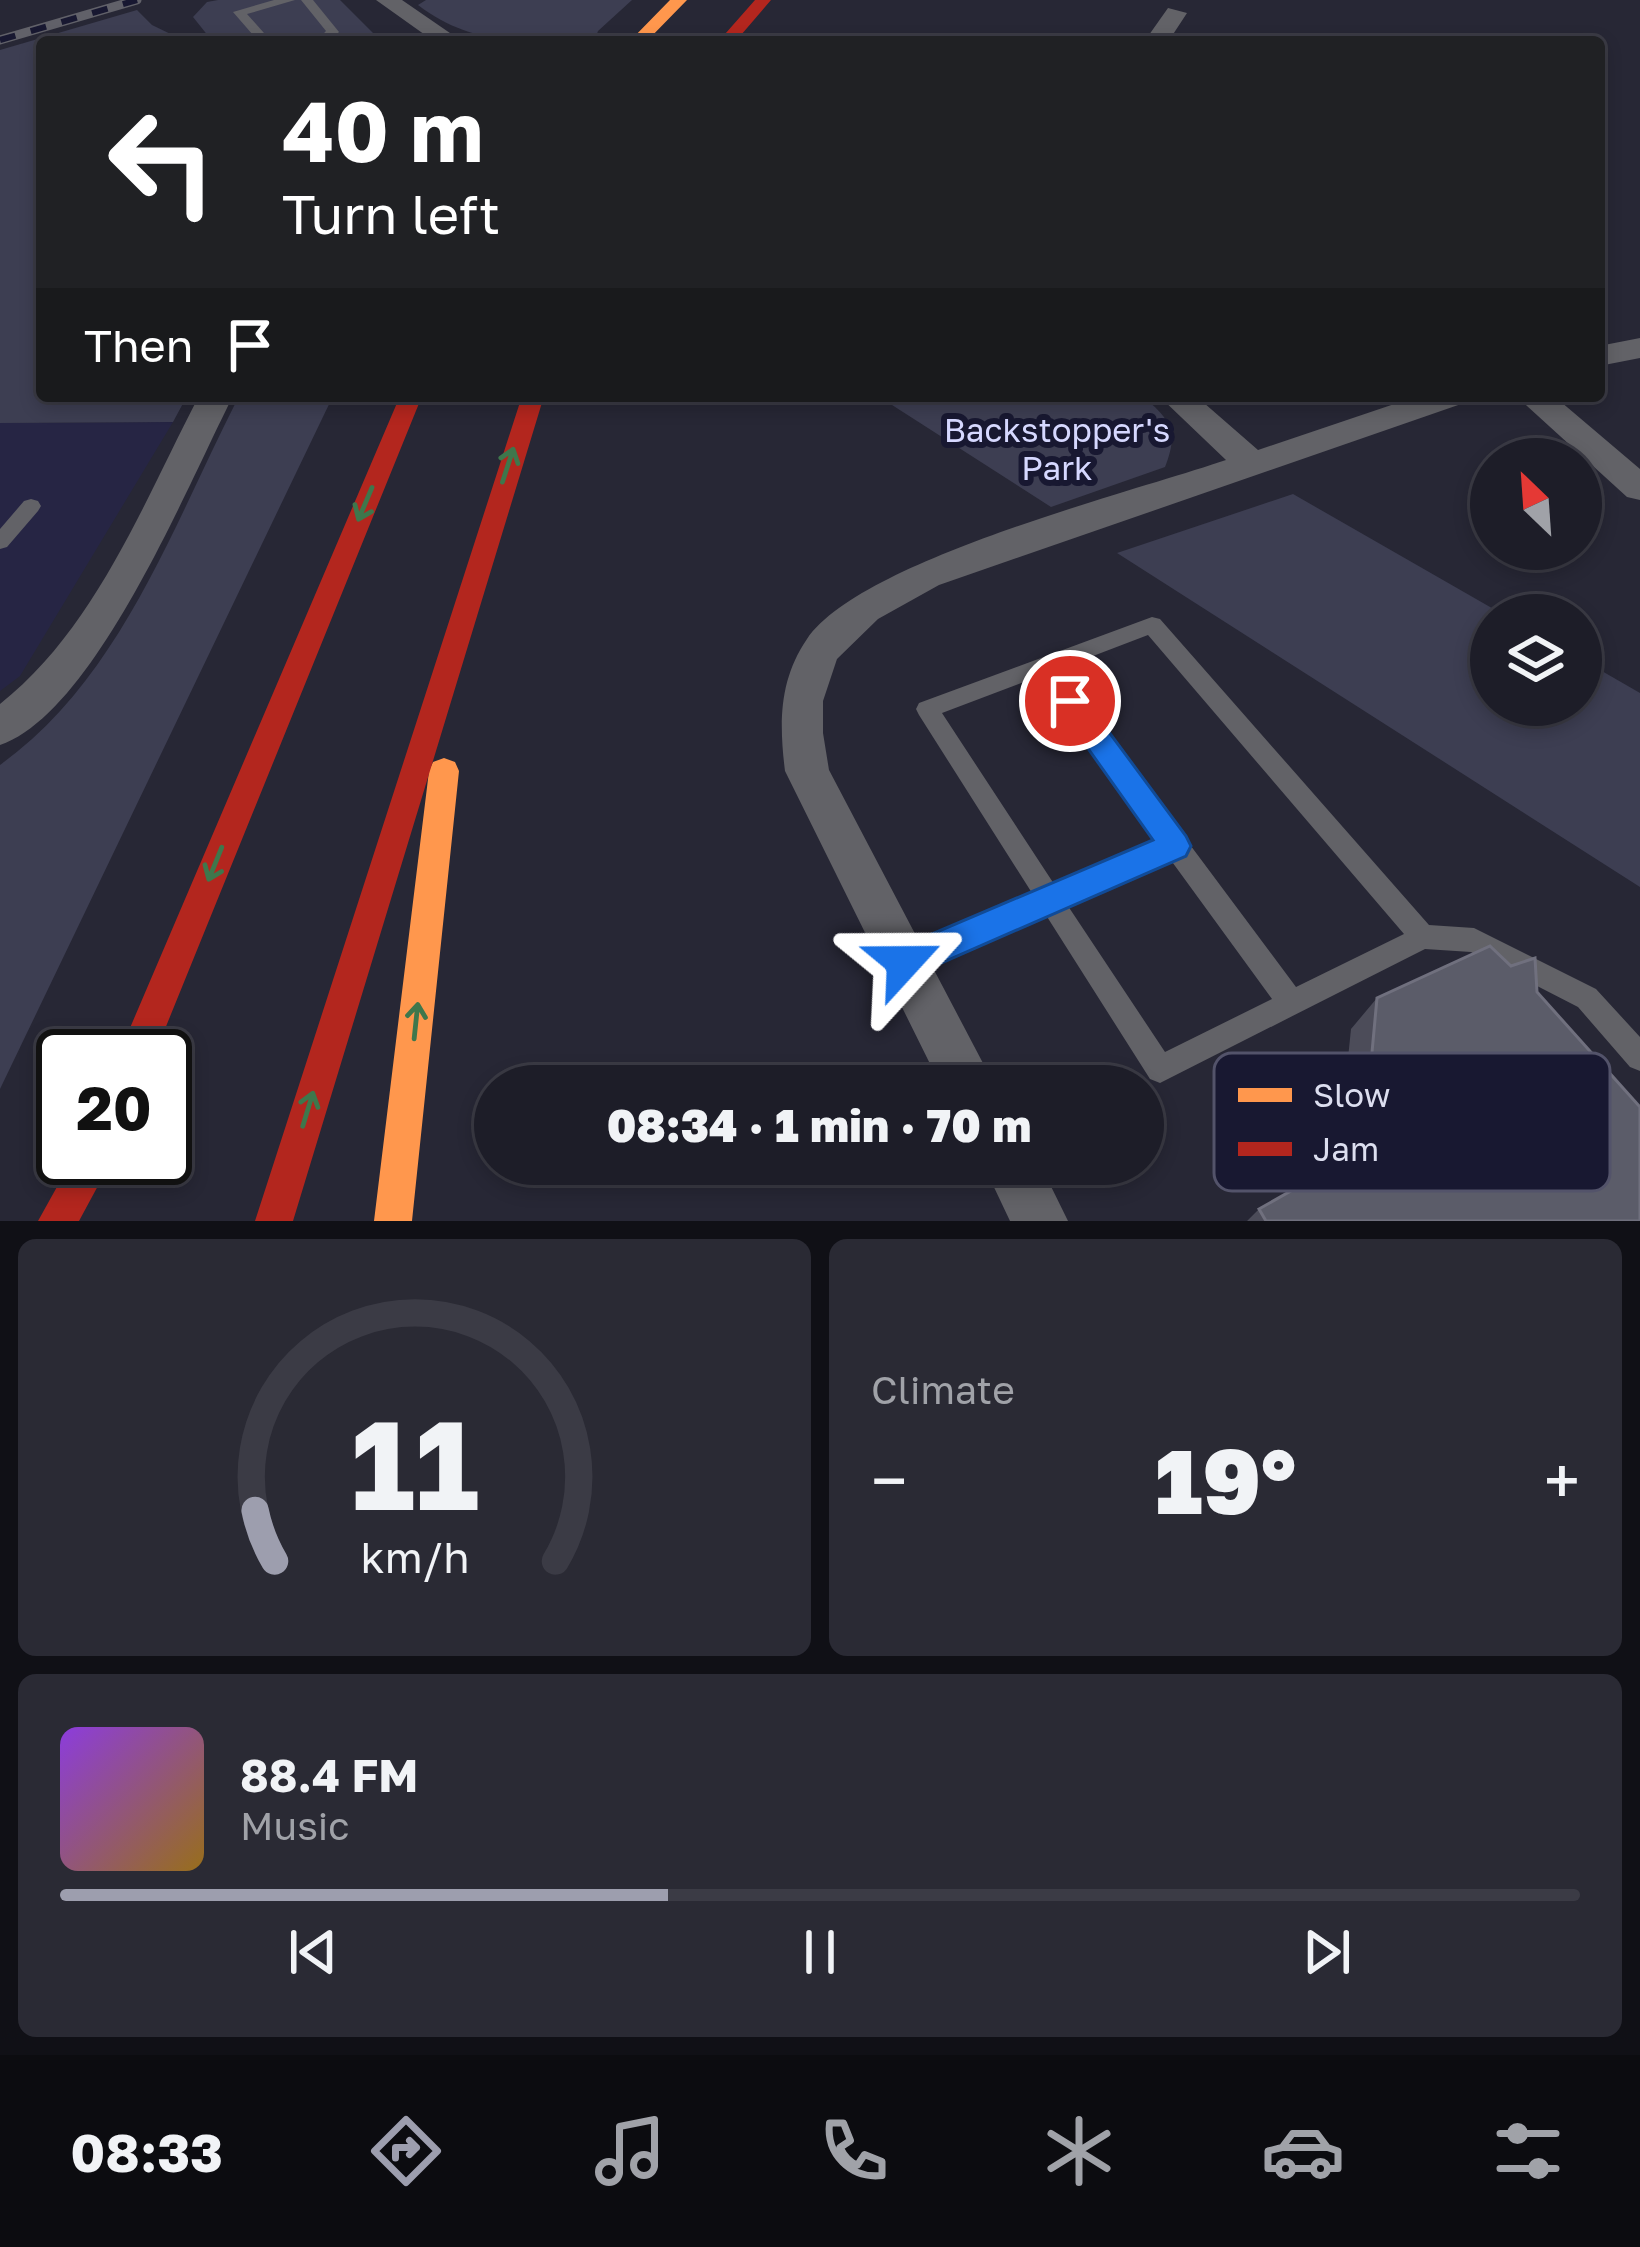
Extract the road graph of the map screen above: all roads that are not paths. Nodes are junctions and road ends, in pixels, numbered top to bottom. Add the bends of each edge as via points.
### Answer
1 (289, 0) edge
2 (307, 0) edge
3 (388, 0) edge
4 (679, 0) edge
5 (763, 0) edge
6 (1176, 13) dead end
7 (261, 36) edge
8 (328, 36) edge
9 (433, 36) edge
10 (643, 36) edge
11 (731, 36) edge
12 (1160, 36) edge
13 (1640, 347) edge
14 (1605, 355) edge
15 (213, 402) edge
16 (408, 402) edge
17 (531, 402) edge
18 (1183, 402) edge
19 (1433, 402) edge
20 (1539, 402) edge
21 (1252, 464) junction
22 (1640, 488) edge
23 (32, 506) dead end
24 (0, 542) edge
25 (461, 615) junction
26 (1044, 665) junction
27 (0, 728) edge
28 (1175, 846) junction
29 (1049, 898) junction
30 (1423, 937) junction
31 (904, 962) junction
32 (1292, 1003) junction
33 (147, 1029) edge
34 (1640, 1057) edge
35 (958, 1065) edge
36 (78, 1185) edge
37 (83, 1185) edge
38 (1021, 1185) edge
39 (57, 1221) edge
40 (68, 1221) edge
41 (274, 1221) edge
42 (393, 1221) edge
43 (1040, 1221) edge

1 - 7 lane via 239,12
2 - 8 lane via 333,32
3 - 9 street
4 - 10 highway
5 - 11 highway
6 - 12 street
13 - 14 street
15 - 27 street via 75,658
16 -> 33 highway
25 -> 17 highway
18 - 21 street
19 - 21 street
20 - 22 street
21 - 31 street via 880,596 808,667 799,732 807,771
23 - 24 lane
41 -> 25 highway
42 -> 25 highway
26 - 28 lane
26 - 29 lane via 928,709
26 - 30 lane via 1152,625
28 - 29 lane
28 - 32 lane
29 - 31 lane
29 - 32 lane via 1160,1069
30 - 32 lane
30 - 34 lane via 1474,940 1587,998
31 - 35 street
36 - 39 highway
37 - 40 highway
38 - 43 street

